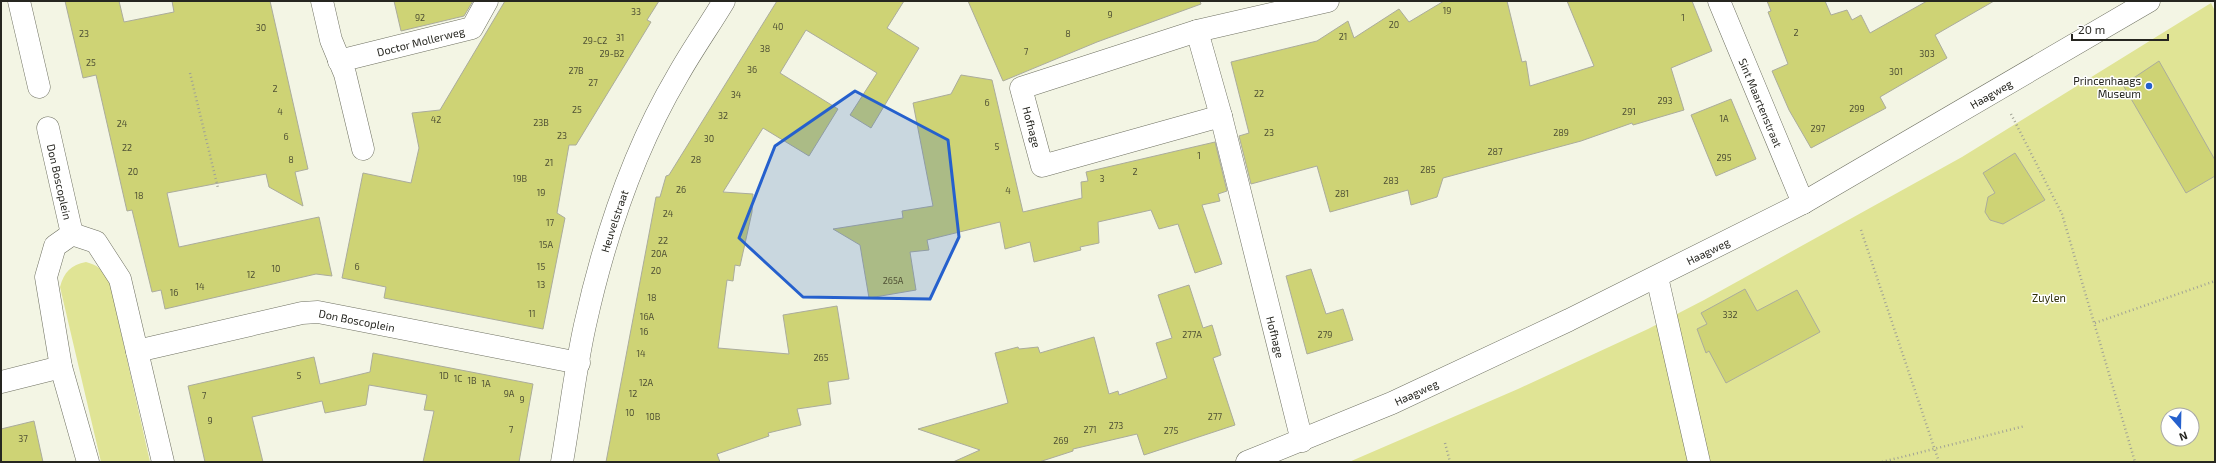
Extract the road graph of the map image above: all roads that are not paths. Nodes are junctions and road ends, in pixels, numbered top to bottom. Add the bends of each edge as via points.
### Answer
1 (19, 1) edge
2 (322, 1) edge
3 (487, 1) edge
4 (724, 1) edge
5 (1328, 1) edge
6 (1719, 1) edge
7 (2149, 1) edge
8 (1197, 31) junction
9 (340, 61) junction
10 (39, 87) dead end
11 (1221, 116) junction
12 (48, 128) dead end
13 (363, 149) dead end
14 (1803, 203) junction
15 (72, 234) junction
16 (1656, 277) junction
17 (137, 351) junction
18 (579, 363) junction
19 (61, 368) junction
20 (1, 382) edge
21 (1302, 441) junction
22 (88, 462) edge
23 (163, 462) edge
24 (562, 462) edge
25 (1247, 462) edge
26 (1699, 462) edge

1 - 10 street
2 - 9 street via 331,40
3 - 9 street, Doctor Mollerweg via 472,28
4 - 18 street, Heuvelstraat via 677,76 644,143 616,214 594,287
5 - 8 street, Hofhage
6 - 14 street, Sint Maartenstraat
7 - 14 street, Haagweg
8 - 11 street, Hofhage
8 - 11 street, Hofhage via 1021,88 1042,166
9 - 13 street
11 - 21 street, Hofhage
12 - 15 street, Don Boscoplein
14 - 16 street, Haagweg
15 - 17 street, Don Boscoplein via 96,242 120,279
15 - 19 street, Don Boscoplein via 55,246 46,278
16 - 21 street, Haagweg via 1460,372
16 - 26 street
17 - 18 street, Don Boscoplein via 302,313 318,312
17 - 23 street, Don Boscoplein
18 - 24 street, Heuvelstraat
19 - 20 street
19 - 22 street, Don Boscoplein
21 - 25 street, Haagweg

